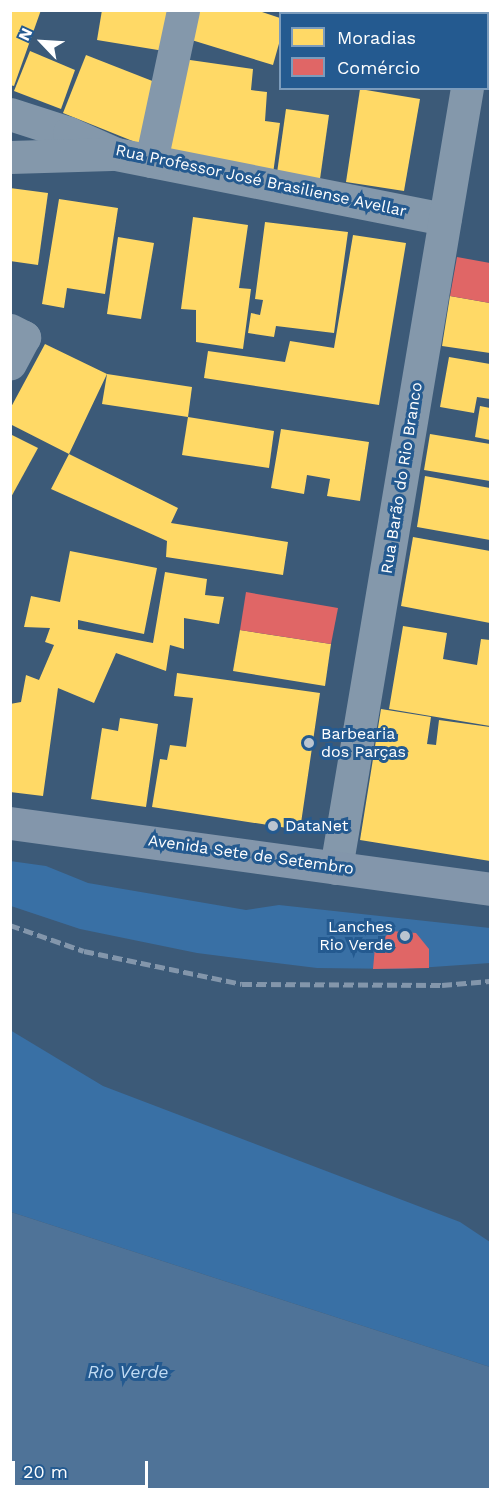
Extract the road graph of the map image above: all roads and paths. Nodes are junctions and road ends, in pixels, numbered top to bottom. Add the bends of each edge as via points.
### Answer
1 (183, 10) edge
2 (467, 90) edge
3 (10, 114) edge
4 (116, 154) junction
5 (10, 157) edge
6 (151, 161) junction
7 (445, 219) junction
8 (10, 330) edge
9 (10, 363) edge
10 (10, 823) edge
11 (336, 868) junction
12 (490, 889) edge

1 - 6 street
2 - 7 street, Rua Barão do Rio Branco
3 - 4 street, Rua Professor José Brasiliense Avellar via 69,133
4 - 5 street
4 - 6 street, Rua Professor José Brasiliense Avellar
6 - 7 street, Rua Professor José Brasiliense Avellar
7 - 11 street, Rua Barão do Rio Branco
8 - 9 street via 24,337
10 - 11 main road, Avenida Sete de Setembro
11 - 12 main road, Avenida Sete de Setembro

